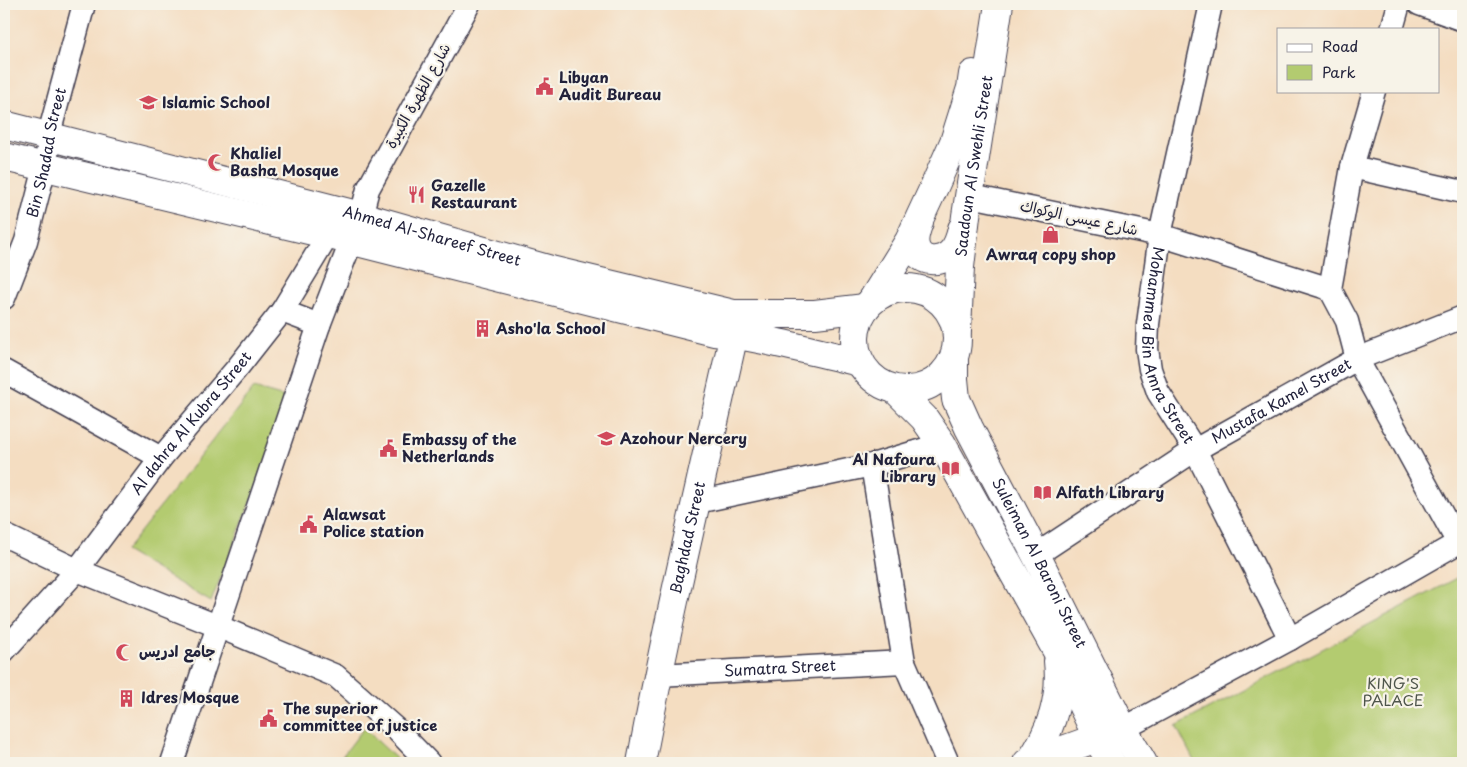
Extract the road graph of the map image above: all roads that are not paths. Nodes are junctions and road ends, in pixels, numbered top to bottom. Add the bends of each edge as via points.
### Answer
1 (84, 4) edge
2 (469, 4) edge
3 (984, 4) edge
4 (999, 4) edge
5 (1211, 4) edge
6 (1399, 4) edge
7 (1419, 4) edge
8 (1463, 20) edge
9 (1392, 28) edge
10 (1374, 92) edge
11 (4, 125) edge
12 (49, 137) junction
13 (4, 158) edge
14 (45, 167) junction
15 (1352, 167) junction
16 (1463, 192) edge
17 (968, 206) junction
18 (351, 214) junction
19 (920, 218) junction
20 (1160, 235) junction
21 (340, 238) junction
22 (1330, 289) junction
23 (4, 298) edge
24 (869, 304) junction
25 (282, 311) junction
26 (1463, 316) edge
27 (734, 324) junction
28 (319, 325) junction
29 (957, 330) junction
30 (954, 358) junction
31 (1357, 359) junction
32 (860, 362) junction
33 (4, 371) edge
34 (896, 390) junction
35 (942, 444) junction
36 (1194, 450) junction
37 (161, 458) junction
38 (872, 465) junction
39 (697, 502) junction
40 (4, 535) edge
41 (1461, 542) edge
42 (1036, 555) junction
43 (77, 570) junction
44 (217, 626) junction
45 (1290, 639) junction
46 (4, 651) edge
47 (1058, 652) junction
48 (904, 662) junction
49 (658, 675) junction
50 (1123, 729) junction
51 (1098, 739) junction
52 (172, 763) edge
53 (429, 763) edge
54 (641, 763) edge
55 (948, 763) edge
56 (1028, 763) edge
57 (1111, 763) edge
58 (1143, 763) edge

1 - 12 street, Bin Shadad Street
2 - 18 street, شارع الظهرة الكبيرة via 368,189
3 - 19 main road, Saadoun Al Swehli Street via 971,88 954,142
4 - 17 main road, Saadoun Al Swehli Street
5 - 20 street, Mohammed Bin Amra Street
6 - 9 street
7 - 8 street
10 - 15 street
11 - 12 main road, Ahmed Al-Shareef Street
12 - 14 street, Bin Shadad Street
12 - 18 main road, Ahmed Al-Shareef Street
13 - 14 main road, Ahmed Al-Shareef Street
14 - 21 main road, Ahmed Al-Shareef Street
14 - 23 street, Bin Shadad Street via 26,240
15 - 16 street
15 - 22 street
17 - 19 main road via 957,244 942,259 927,260 916,249 915,232
17 - 20 street, شارع عيسى الوكواك
17 - 29 main road, Saadoun Al Swehli Street via 960,266
18 - 21 street, Al dahra Al Kubra Street
18 - 27 main road, Ahmed Al-Shareef Street
19 - 24 main road, Saadoun Al Swehli Street
20 - 22 street, شارع عيسى الوكواك
20 - 36 street, Mohammed Bin Amra Street via 1148,324 1150,369 1158,392
21 - 25 street, Al dahra Al Kubra Street
21 - 27 main road, Ahmed Al-Shareef Street via 714,332
21 - 28 street
22 - 31 street via 1347,321
24 - 27 main road, Ahmed Al-Shareef Street
24 - 29 main road via 888,290 906,287 924,290 940,300 951,313
24 - 32 main road via 858,320 855,335 855,349
25 - 28 street
25 - 37 street, Al dahra Al Kubra Street
26 - 31 street, Mustafa Kamel Street
27 - 32 main road, Ahmed Al-Shareef Street
27 - 39 main road, Baghdad Street
28 - 44 street
29 - 30 main road
30 - 34 main road via 938,380 925,388
30 - 42 main road, Suleiman Al Baroni Street via 956,399
31 - 36 street, Mustafa Kamel Street
31 - 41 street
32 - 34 main road via 881,385
33 - 37 street
34 - 35 main road, Suleiman Al Baroni Street via 924,418
35 - 38 street
35 - 47 main road, Suleiman Al Baroni Street
36 - 42 street, Mustafa Kamel Street
36 - 45 street, Mohammed Bin Amra Street
37 - 43 street, Al dahra Al Kubra Street
38 - 39 street
38 - 48 street
39 - 49 main road, Baghdad Street
40 - 43 street
41 - 45 street
42 - 50 main road, Suleiman Al Baroni Street
43 - 44 street
43 - 46 street, Al dahra Al Kubra Street
44 - 52 street
44 - 53 street via 336,676
45 - 50 street
47 - 51 main road, Suleiman Al Baroni Street
47 - 56 main road via 1056,708 1042,743
48 - 49 street, Sumatra Street
48 - 55 street
49 - 54 main road, Baghdad Street
50 - 51 main road
50 - 58 main road, Suleiman Al Baroni Street
51 - 56 main road
51 - 57 main road, Suleiman Al Baroni Street

